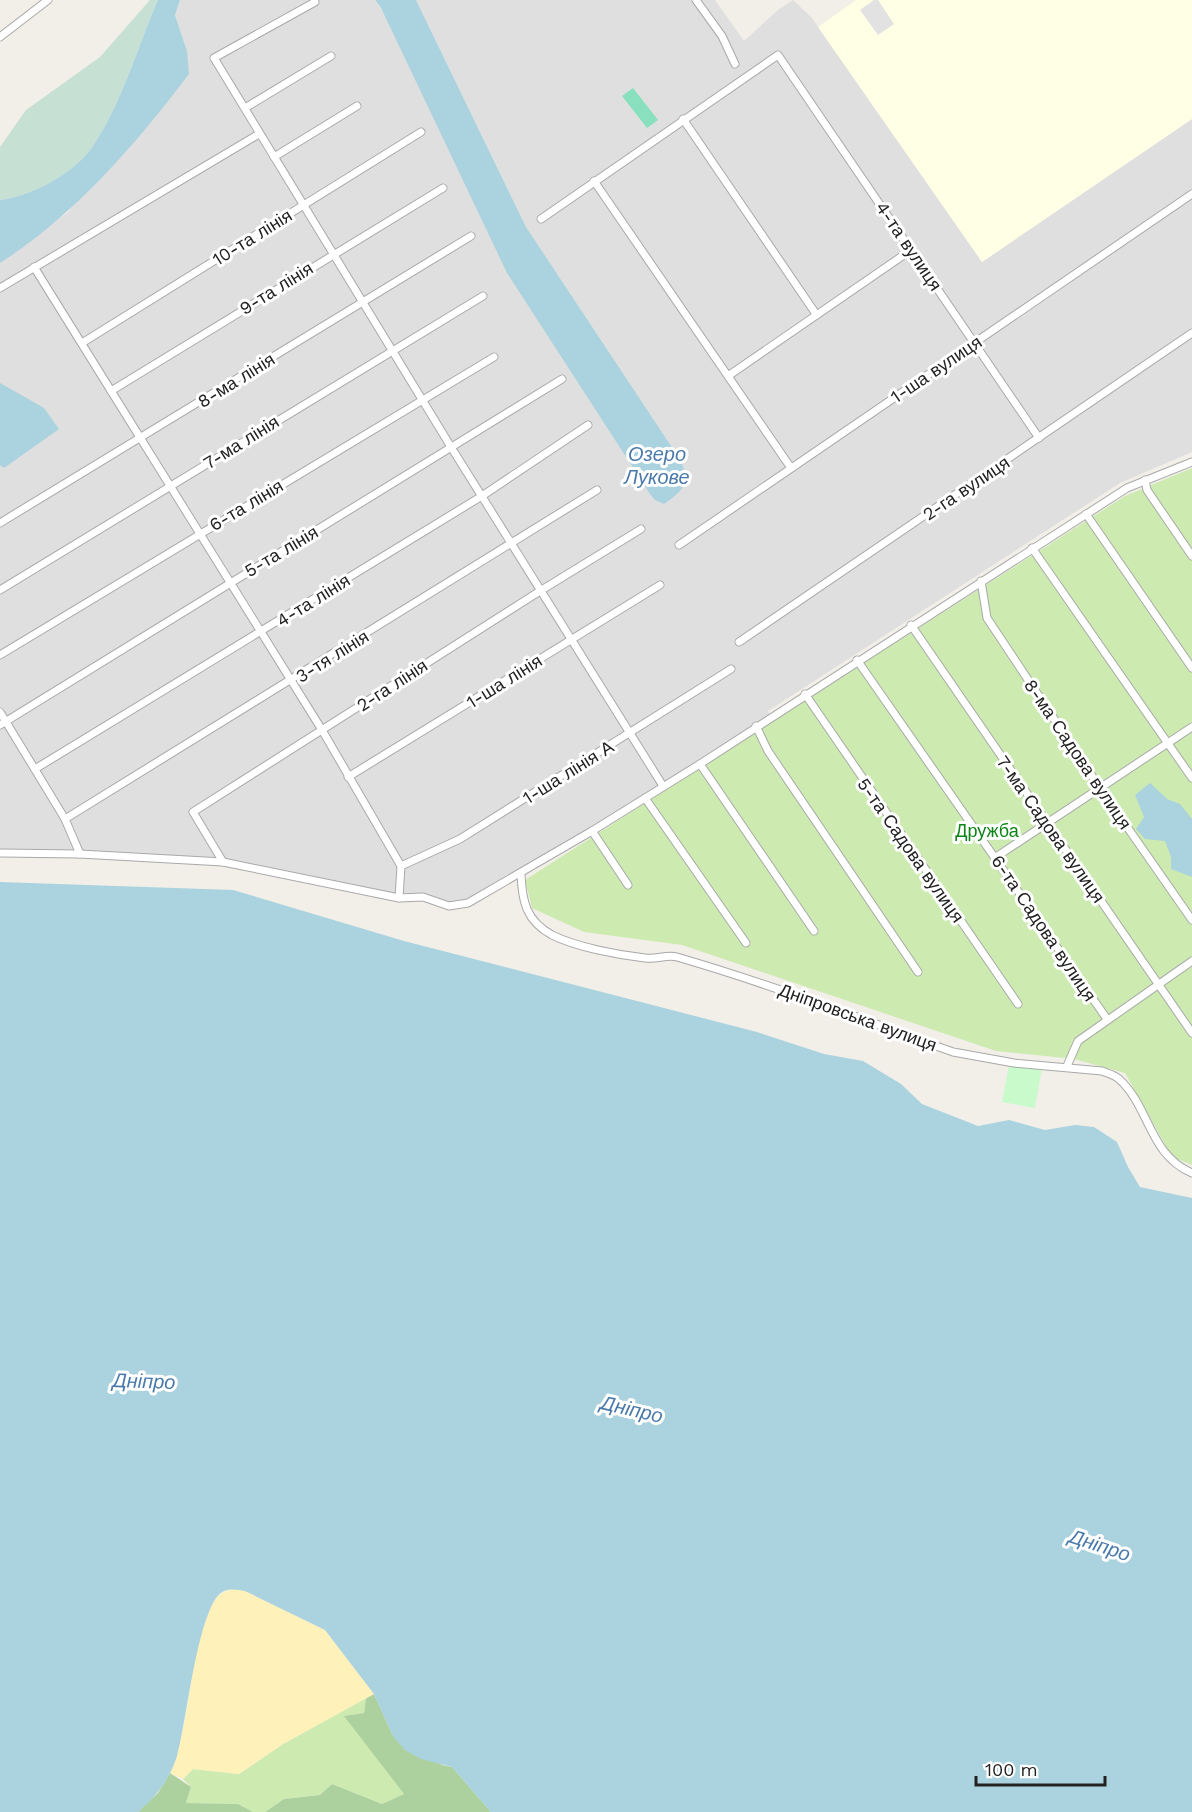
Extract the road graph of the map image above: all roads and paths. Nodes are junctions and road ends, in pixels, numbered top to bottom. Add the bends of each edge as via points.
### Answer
1 (48, 0) edge
2 (696, 0) edge
3 (315, 2) dead end
4 (0, 37) edge
5 (331, 56) dead end
6 (735, 64) dead end
7 (357, 106) dead end
8 (245, 108) junction
9 (683, 119) junction
10 (421, 132) dead end
11 (259, 134) junction
12 (274, 158) junction
13 (594, 182) junction
14 (443, 188) dead end
15 (1192, 194) edge
16 (303, 205) junction
17 (541, 219) dead end
18 (471, 236) dead end
19 (911, 250) junction
20 (333, 253) junction
21 (34, 267) junction
22 (0, 288) edge
23 (483, 296) dead end
24 (363, 302) junction
25 (816, 315) junction
26 (1192, 333) edge
27 (975, 342) junction
28 (82, 343) junction
29 (393, 349) junction
30 (494, 357) dead end
31 (728, 376) junction
32 (562, 379) dead end
33 (111, 392) junction
34 (423, 399) junction
35 (588, 425) dead end
36 (1039, 438) junction
37 (140, 439) junction
38 (451, 447) junction
39 (1192, 462) edge
40 (791, 468) junction
41 (1144, 480) junction
42 (171, 486) junction
43 (597, 490) dead end
44 (482, 496) junction
45 (1086, 514) junction
46 (0, 523) edge
47 (641, 529) dead end
48 (198, 534) junction
49 (511, 544) junction
50 (680, 545) dead end
51 (1032, 548) junction
52 (1192, 555) edge
53 (981, 581) junction
54 (228, 583) junction
55 (660, 585) dead end
56 (0, 590) edge
57 (540, 591) junction
58 (911, 625) junction
59 (260, 633) junction
60 (570, 640) junction
61 (739, 642) dead end
62 (0, 655) edge
63 (857, 660) junction
64 (1192, 668) edge
65 (730, 669) dead end
66 (291, 682) junction
67 (805, 694) junction
68 (0, 712) edge
69 (3, 723) edge
70 (756, 726) junction
71 (1192, 728) edge
72 (322, 730) junction
73 (629, 733) junction
74 (1168, 743) junction
75 (700, 764) junction
76 (35, 769) junction
77 (348, 777) junction
78 (1192, 778) edge
79 (663, 786) junction
80 (1100, 788) junction
81 (645, 798) junction
82 (65, 819) junction
83 (1047, 823) junction
84 (592, 831) junction
85 (0, 853) edge
86 (80, 854) junction
87 (996, 857) junction
88 (223, 861) junction
89 (401, 866) junction
90 (521, 874) junction
91 (628, 885) dead end
92 (399, 898) junction
93 (1192, 920) edge
94 (814, 931) dead end
95 (746, 943) dead end
96 (1192, 961) edge
97 (918, 972) dead end
98 (1159, 984) junction
99 (1018, 1004) dead end
100 (1107, 1019) junction
101 (1192, 1033) edge
102 (1067, 1066) junction
103 (1192, 1173) edge

1 - 4 street
2 - 6 street via 722,36
3 - 8 street via 214,58
5 - 8 street
7 - 12 street
8 - 11 street
9 - 13 street
9 - 19 street, 4-та вулиця via 778,55
9 - 25 street
10 - 16 street, 10-та лінія
11 - 12 street
11 - 21 street
12 - 16 street
13 - 17 street
13 - 31 street
14 - 20 street, 9-та лінія
15 - 27 street, 1-ша вулиця
16 - 20 street
16 - 28 street, 10-та лінія
18 - 24 street, 8-ма лінія
19 - 25 street
19 - 27 street, 4-та вулиця
20 - 24 street
20 - 33 street, 9-та лінія
21 - 22 street
21 - 28 street
23 - 29 street, 7-ма лінія
24 - 29 street
24 - 37 street, 8-ма лінія
25 - 31 street
26 - 36 street, 2-га вулиця
27 - 36 street, 4-та вулиця
27 - 40 street, 1-ша вулиця
28 - 33 street
29 - 34 street
29 - 42 street, 7-ма лінія
30 - 34 street, 6-та лінія
31 - 40 street
32 - 38 street, 5-та лінія
33 - 37 street
34 - 38 street
34 - 48 street, 6-та лінія
35 - 44 street, 4-та лінія
36 - 61 street, 2-га вулиця
37 - 42 street
37 - 46 street, 8-ма лінія
38 - 44 street
38 - 54 street, 5-та лінія
39 - 41 street
40 - 50 street, 1-ша вулиця
41 - 45 street
41 - 52 street
42 - 48 street
42 - 56 street, 7-ма лінія
43 - 49 street, 3-тя лінія
44 - 49 street
44 - 59 street, 4-та лінія
45 - 51 street
45 - 64 street
47 - 57 street, 2-га лінія
48 - 54 street
48 - 62 street, 6-та лінія
49 - 57 street
49 - 66 street, 3-тя лінія
51 - 53 street
51 - 74 street
53 - 58 street
53 - 80 street, 8-ма Садова вулиця via 987,618
54 - 59 street
54 - 69 street, 5-та лінія
55 - 60 street, 1-ша лінія
57 - 60 street
57 - 72 street, 2-га лінія
58 - 63 street
58 - 83 street, 7-ма Садова вулиця
59 - 66 street
59 - 76 street, 4-та лінія
60 - 73 street
60 - 77 street, 1-ша лінія
63 - 67 street
63 - 87 street, 6-та Садова вулиця
65 - 73 street, 1-ша лінія А
66 - 72 street
66 - 82 street, 3-тя лінія
67 - 70 street
67 - 99 street, 5-та Садова вулиця
68 - 69 street
69 - 76 street
70 - 75 street
70 - 97 street via 768,751
71 - 74 street
72 - 77 street
72 - 88 street, 2-га лінія via 193,812
73 - 79 street
73 - 89 street, 1-ша лінія А via 460,839
74 - 78 street
74 - 80 street
75 - 79 street
75 - 94 street
76 - 82 street
77 - 89 street
79 - 81 street
80 - 83 street
80 - 93 street, 8-ма Садова вулиця
81 - 84 street
81 - 95 street
82 - 86 street
83 - 87 street
83 - 98 street, 7-ма Садова вулиця
84 - 90 street
84 - 91 street
85 - 86 street
86 - 88 street
87 - 100 street, 6-та Садова вулиця
88 - 92 street
89 - 92 street
90 - 92 street via 468,903 449,906 423,897
90 - 102 street, Дніпровська вулиця via 522,901 528,913 550,934 568,941 648,959 673,956 773,987 953,1052 1014,1063
96 - 98 street
98 - 100 street
98 - 101 street, 7-ма Садова вулиця
100 - 102 street via 1078,1041
102 - 103 street, Дніпровська вулиця via 1102,1071 1118,1078 1136,1103 1155,1142 1169,1159

